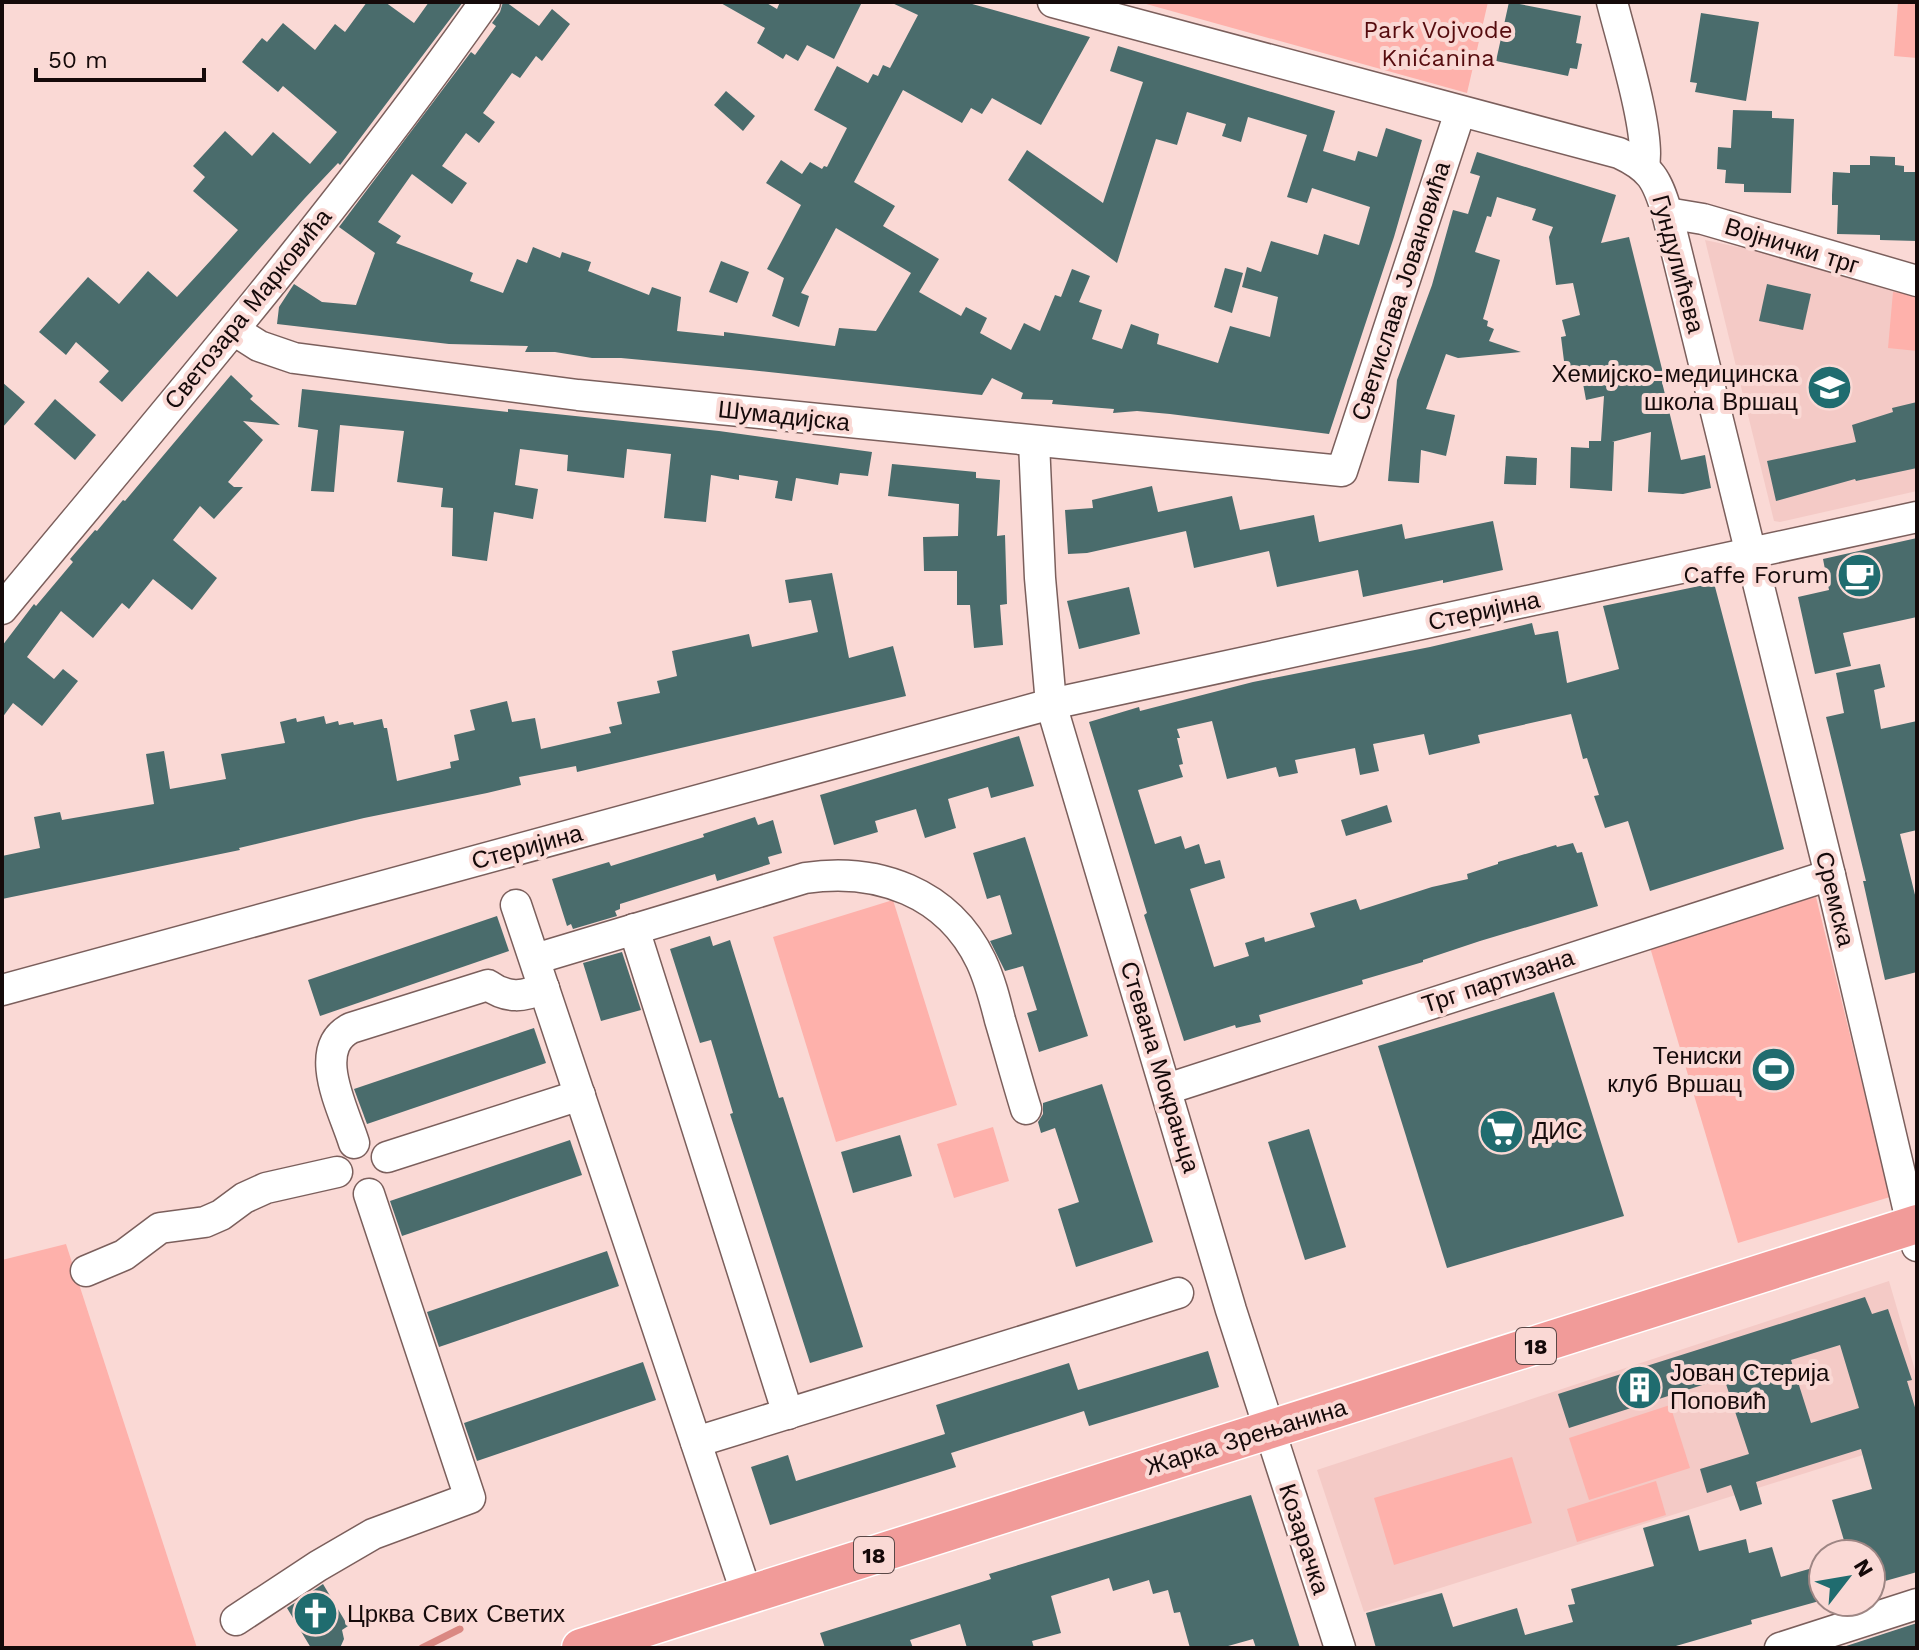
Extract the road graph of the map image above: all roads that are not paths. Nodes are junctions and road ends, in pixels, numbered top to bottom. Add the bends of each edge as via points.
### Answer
1 (485, 2) edge
2 (1053, 2) edge
3 (1612, 2) edge
4 (1460, 112) junction
5 (1644, 165) junction
6 (1667, 213) junction
7 (1917, 281) edge
8 (234, 330) junction
9 (1034, 442) junction
10 (1342, 471) joint
11 (1917, 517) edge
12 (1750, 554) junction
13 (2, 609) edge
14 (1051, 704) junction
15 (1830, 875) junction
16 (516, 905) dead end
17 (634, 929) junction
18 (535, 959) junction
19 (544, 988) junction
20 (2, 990) edge
21 (1167, 1089) junction
22 (580, 1095) junction
23 (1026, 1109) dead end
24 (354, 1143) junction
25 (387, 1157) junction
26 (337, 1172) junction
27 (369, 1194) junction
28 (1916, 1231) edge
29 (86, 1271) dead end
30 (1178, 1293) dead end
31 (788, 1414) junction
32 (1269, 1431) junction
33 (696, 1442) junction
34 (747, 1595) junction
35 (1917, 1604) edge
36 (236, 1620) dead end
37 (587, 1647) edge
38 (1340, 1648) edge
39 (1780, 1648) edge

1 - 8 street, Светозара Марковића
2 - 4 street, Гундулићева
3 - 5 street via 1642,127
4 - 5 street, Гундулићева via 1619,153
4 - 10 street, Светислава Јовановића
5 - 6 street, Гундулићева via 1656,179
6 - 7 street, Војнички трг
6 - 12 street, Гундулићева
8 - 9 street, Шумадијска via 294,358 578,395
8 - 13 street, Светозара Марковића
9 - 10 street, Шумадијска
9 - 14 street
11 - 12 street, Стеријина
12 - 14 street, Стеријина
12 - 15 street, Сремска
14 - 20 street, Стеријина
14 - 21 street, Стевана Мокрањца
15 - 21 street, Трг партизана
15 - 28 street, Сремска
16 - 18 street
17 - 18 street
17 - 23 street via 828,874 873,878 912,890 961,929 983,964
17 - 31 street
18 - 19 street
19 - 22 street
19 - 24 street via 513,996 488,985 340,1035 330,1066
21 - 32 street, Стевана Мокрањца
22 - 25 street
22 - 33 street
24 - 25 street via 374,1144
24 - 26 street via 340,1155
25 - 27 street via 384,1184
26 - 27 street via 351,1192
26 - 29 street via 266,1188 205,1222 160,1228 124,1255
27 - 36 street via 470,1498 373,1534
28 - 32 main road, Жарка Зрењанина / 18
30 - 31 street
31 - 33 street
32 - 34 main road, Жарка Зрењанина / 18
32 - 38 street, Козарачка
33 - 34 street
34 - 37 main road, Жарка Зрењанина / 18
35 - 39 street

